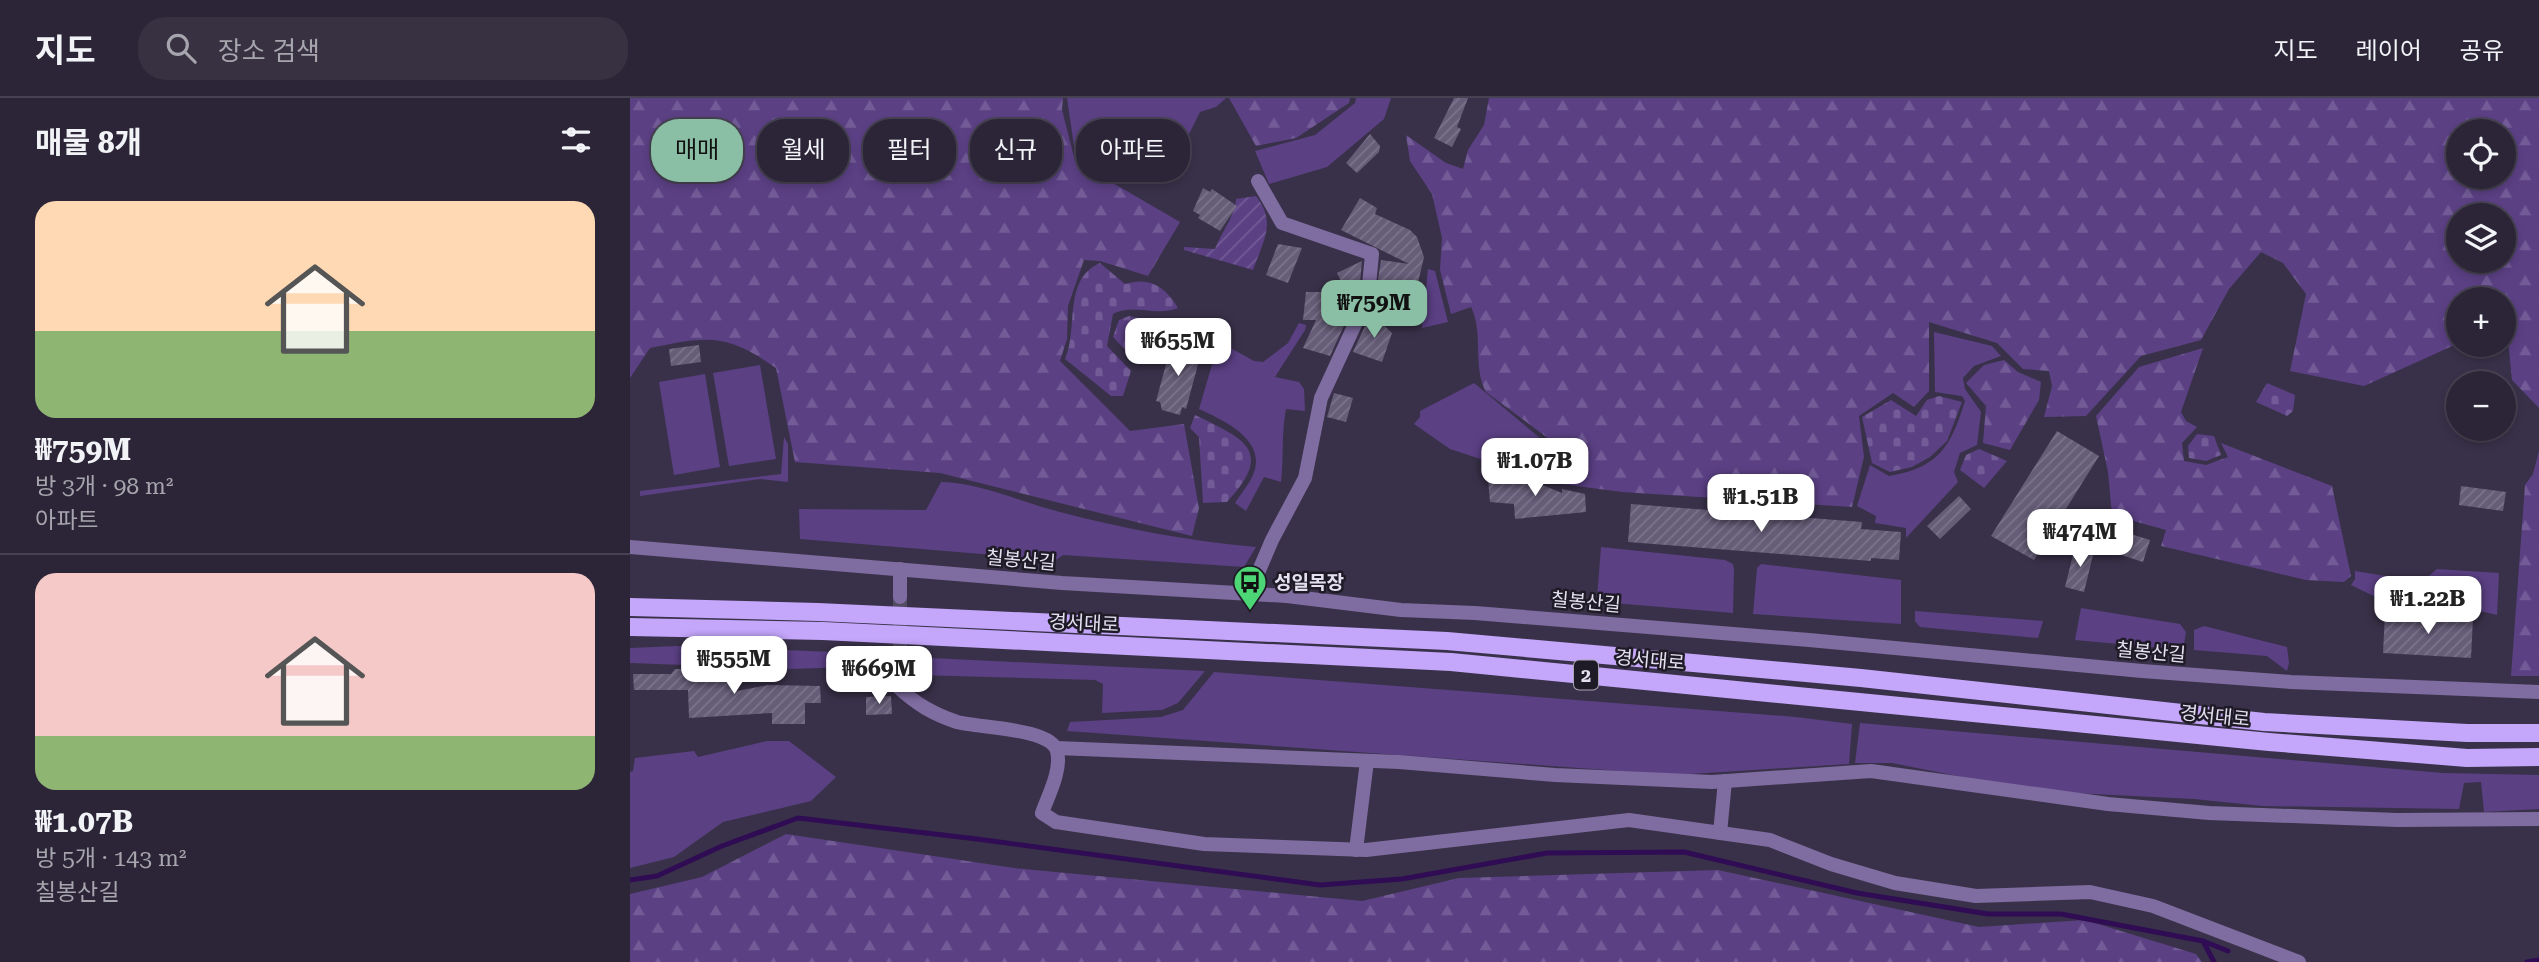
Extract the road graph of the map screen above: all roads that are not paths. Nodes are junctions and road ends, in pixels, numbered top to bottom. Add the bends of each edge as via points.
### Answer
1 (1258, 181) dead end
2 (630, 547) edge
3 (900, 569) junction
4 (1249, 594) junction
5 (900, 597) tunnel mouth
6 (630, 607) edge
7 (630, 627) edge
8 (900, 664) tunnel mouth
9 (2539, 692) edge
10 (2539, 733) edge
11 (1056, 748) junction
12 (2539, 757) edge
13 (1367, 761) junction
14 (1725, 781) junction
15 (2539, 819) edge
16 (1720, 833) junction
17 (1356, 850) junction
18 (2299, 962) edge

1 - 4 street via 1282,223 1372,254 1368,296 1321,398 1306,478
2 - 3 street, 칠봉산길
3 - 4 street, 칠봉산길
3 - 5 street
4 - 9 street, 칠봉산길 via 2142,671
6 - 10 main road, 경서대로 / 2 via 1447,641 1861,678 2264,722
7 - 12 main road, 경서대로 / 2 via 823,631 1451,662 2269,743 2467,758
8 - 11 street via 898,687 921,708 959,722 1046,737
11 - 13 street
11 - 17 street via 1056,770 1042,813 1056,822 1204,844
13 - 14 street
13 - 17 street
14 - 15 street via 1871,771 2108,804 2209,813 2397,820
14 - 16 street
16 - 17 street via 1629,820
16 - 18 street via 1770,840 1895,883 1976,896 2090,892 2153,906

